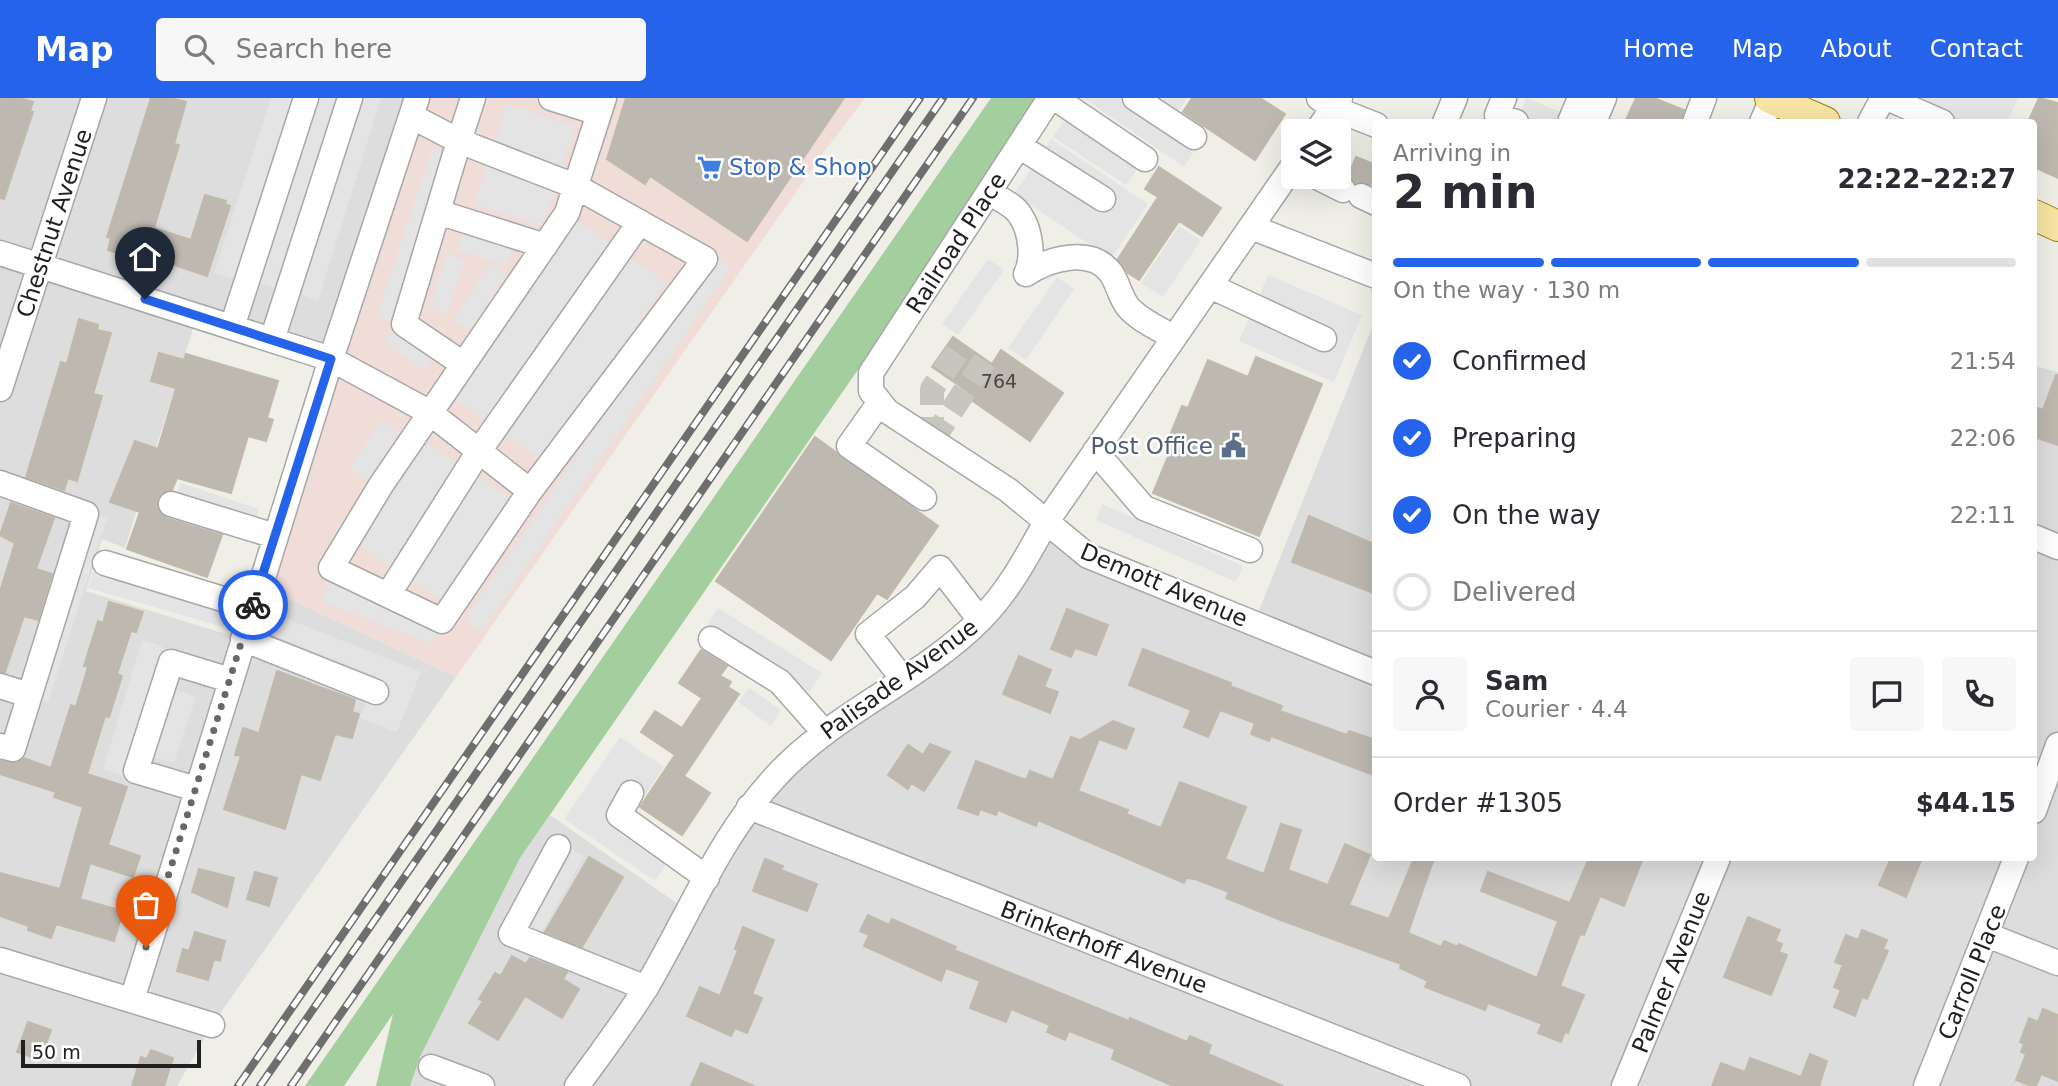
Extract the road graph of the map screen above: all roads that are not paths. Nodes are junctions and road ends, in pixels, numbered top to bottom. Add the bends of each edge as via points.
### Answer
1 (94, 98) edge
2 (306, 98) edge
3 (350, 98) edge
4 (473, 98) edge
5 (551, 98) edge
6 (1053, 98) edge
7 (1135, 98) edge
8 (1455, 98) edge
9 (1504, 98) edge
10 (1580, 98) edge
11 (1604, 98) edge
12 (1704, 98) edge
13 (1771, 98) edge
14 (1885, 98) edge
15 (1331, 102) edge
16 (602, 105) edge
17 (414, 107) edge
18 (1323, 119) edge
19 (1446, 119) edge
20 (1508, 119) edge
21 (1571, 119) edge
22 (1595, 119) edge
23 (1696, 119) edge
24 (1763, 119) edge
25 (1818, 119) edge
26 (1872, 119) edge
27 (1935, 119) edge
28 (1372, 123) edge
29 (1194, 136) dead end
30 (459, 141) junction
31 (1019, 146) junction
32 (1145, 159) dead end
33 (1281, 183) edge
34 (575, 186) junction
35 (989, 192) junction
36 (1102, 199) dead end
37 (438, 212) junction
38 (2037, 216) edge
39 (640, 222) junction
40 (2058, 226) edge
41 (1251, 227) junction
42 (545, 246) junction
43 (0, 253) edge
44 (39, 265) junction
45 (1372, 274) edge
46 (1210, 286) junction
47 (232, 327) junction
48 (1174, 338) junction
49 (272, 340) junction
50 (1324, 340) dead end
51 (331, 359) junction
52 (463, 364) junction
53 (0, 389) edge
54 (876, 397) junction
55 (429, 412) junction
56 (479, 451) junction
57 (1095, 451) junction
58 (0, 483) edge
59 (530, 491) junction
60 (924, 498) dead end
61 (171, 504) dead end
62 (1045, 524) junction
63 (275, 536) junction
64 (2037, 538) edge
65 (2058, 547) edge
66 (1250, 550) dead end
67 (105, 563) dead end
68 (388, 595) junction
69 (253, 608) junction
70 (981, 620) junction
71 (243, 639) junction
72 (711, 639) dead end
73 (1372, 671) edge
74 (903, 679) junction
75 (230, 680) junction
76 (0, 686) edge
77 (376, 692) dead end
78 (29, 695) junction
79 (825, 733) junction
80 (2058, 745) edge
81 (0, 746) edge
82 (196, 789) junction
83 (631, 793) dead end
84 (2037, 803) edge
85 (750, 807) junction
86 (558, 847) dead end
87 (1717, 861) edge
88 (2015, 861) edge
89 (707, 878) junction
90 (1987, 935) junction
91 (0, 960) edge
92 (2058, 963) edge
93 (646, 988) junction
94 (132, 1000) junction
95 (212, 1025) dead end
96 (431, 1067) dead end
97 (482, 1086) edge
98 (578, 1086) edge
99 (1458, 1086) edge
100 (1624, 1086) edge
101 (1926, 1086) edge

1 - 44 street, Chestnut Avenue
2 - 47 street
3 - 49 street
4 - 30 street
5 - 16 street
6 - 31 street, Railroad Place
6 - 32 street
7 - 29 street
8 - 19 street
9 - 20 street via 1497,115
10 - 21 street
11 - 22 street
12 - 23 street
13 - 24 street
13 - 25 main road
14 - 26 street
14 - 27 street
15 - 18 street
15 - 28 street
16 - 34 street
17 - 30 street
17 - 51 street
30 - 34 street
30 - 37 street
31 - 35 street, Railroad Place
31 - 36 street
33 - 41 street, Palisade Avenue
34 - 39 street
34 - 42 street via 567,213
35 - 48 street via 1023,222 1032,259 1026,274 1071,257 1099,263 1111,273 1128,307
35 - 54 street, Railroad Place via 871,373
37 - 42 street
37 - 52 street via 404,324
38 - 40 main road
39 - 56 street
39 - 59 street via 705,259
41 - 45 street
41 - 46 street, Palisade Avenue
42 - 52 street
43 - 44 street
44 - 47 street
44 - 53 street, Chestnut Avenue
46 - 48 street, Palisade Avenue
46 - 50 street
47 - 49 street
48 - 57 street, Palisade Avenue
49 - 51 street
51 - 55 street
51 - 63 street
52 - 55 street
54 - 60 street, Railroad Place via 849,446
54 - 62 street, Demott Avenue via 887,411 1029,505
55 - 56 street
55 - 68 street via 331,568
56 - 59 street
56 - 68 street
57 - 62 street, Palisade Avenue
57 - 66 street via 1144,508
58 - 78 street via 86,514
59 - 68 street via 442,621
61 - 63 street
62 - 70 street, Palisade Avenue via 1010,586
62 - 73 street, Demott Avenue via 1088,556
63 - 69 street
64 - 65 street
67 - 69 street
69 - 71 street
70 - 74 street, Palisade Avenue
70 - 74 street via 940,568 915,597 868,634
71 - 75 street
71 - 77 street
72 - 79 street via 780,682
74 - 79 street, Palisade Avenue
75 - 82 street
75 - 82 street via 171,662 136,771
76 - 78 street
78 - 81 street via 13,749
79 - 85 street, Palisade Avenue via 778,773
80 - 84 street
82 - 94 street
83 - 89 street via 619,815
85 - 89 street, Palisade Avenue
85 - 99 street, Brinkerhoff Avenue
86 - 93 street via 512,934
87 - 100 street, Palmer Avenue
88 - 90 street, Carroll Place
89 - 93 street, Palisade Avenue
90 - 92 street
90 - 101 street, Carroll Place
91 - 94 street
93 - 98 street, Palisade Avenue
94 - 95 street
96 - 97 street

